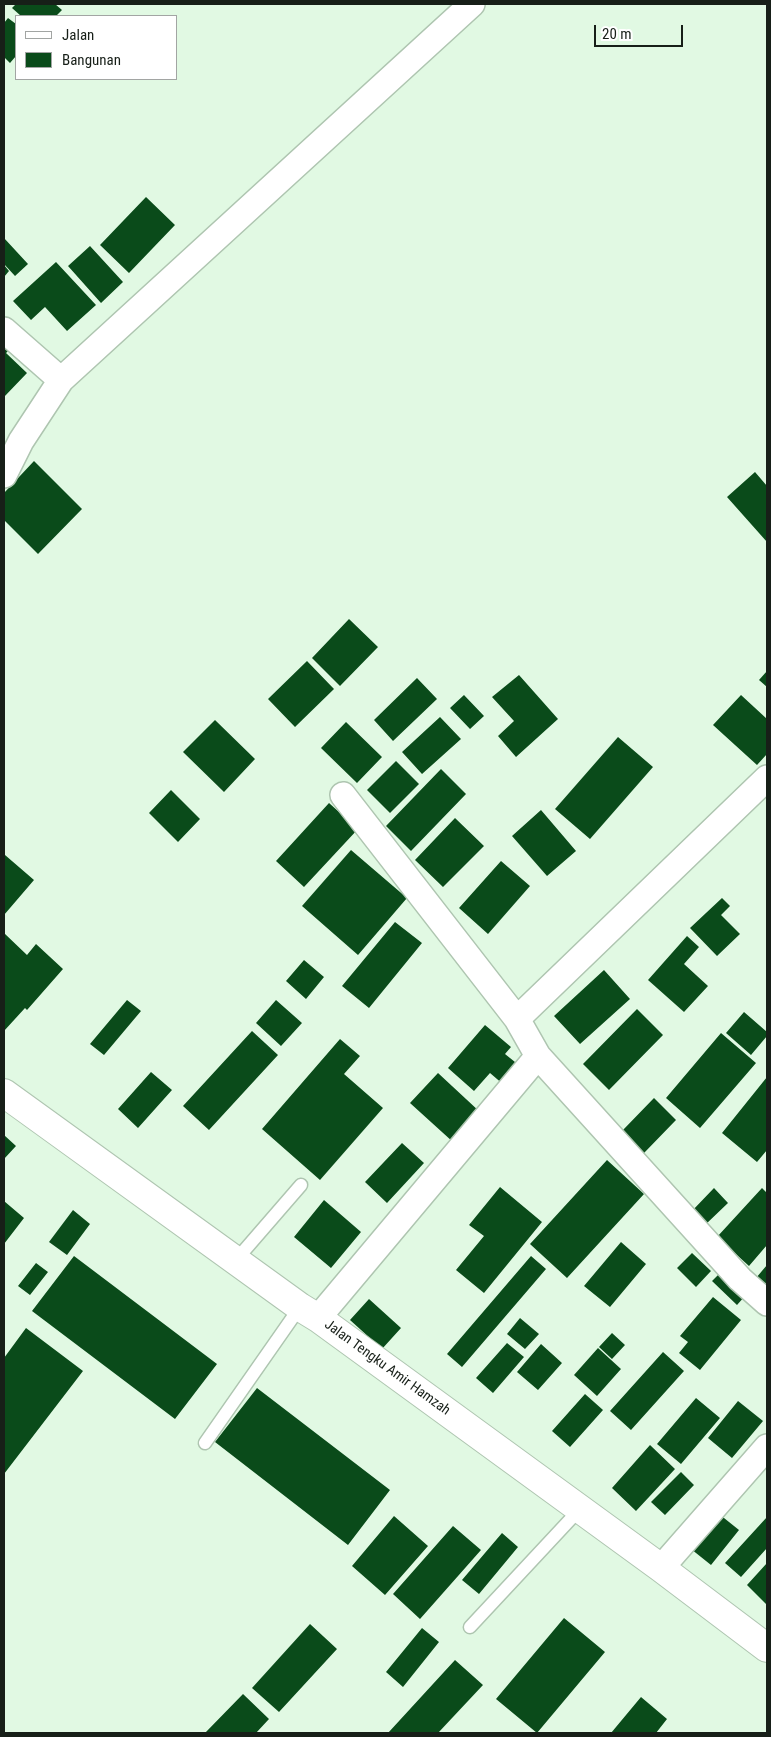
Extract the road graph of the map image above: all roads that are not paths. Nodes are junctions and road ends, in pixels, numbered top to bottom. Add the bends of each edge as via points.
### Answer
1 (472, 4) edge
2 (4, 330) edge
3 (61, 380) junction
4 (4, 475) edge
5 (767, 778) edge
6 (343, 796) dead end
7 (517, 1019) junction
8 (538, 1056) junction
9 (4, 1093) edge
10 (301, 1185) dead end
11 (236, 1260) junction
12 (767, 1303) edge
13 (309, 1313) junction
14 (205, 1443) dead end
15 (767, 1447) edge
16 (580, 1509) junction
17 (661, 1568) junction
18 (470, 1628) dead end
19 (767, 1648) edge

1 - 3 street
2 - 3 street
3 - 4 street via 21,441
5 - 7 street
6 - 7 street
7 - 8 street
8 - 12 street via 740,1279
8 - 13 street
9 - 11 highway, Jalan Tengku Amir Hamzah
10 - 11 lane
11 - 13 highway, Jalan Tengku Amir Hamzah
13 - 14 lane
13 - 16 highway, Jalan Tengku Amir Hamzah
15 - 17 street
16 - 17 highway, Jalan Tengku Amir Hamzah
16 - 18 lane
17 - 19 highway, Jalan Tengku Amir Hamzah

